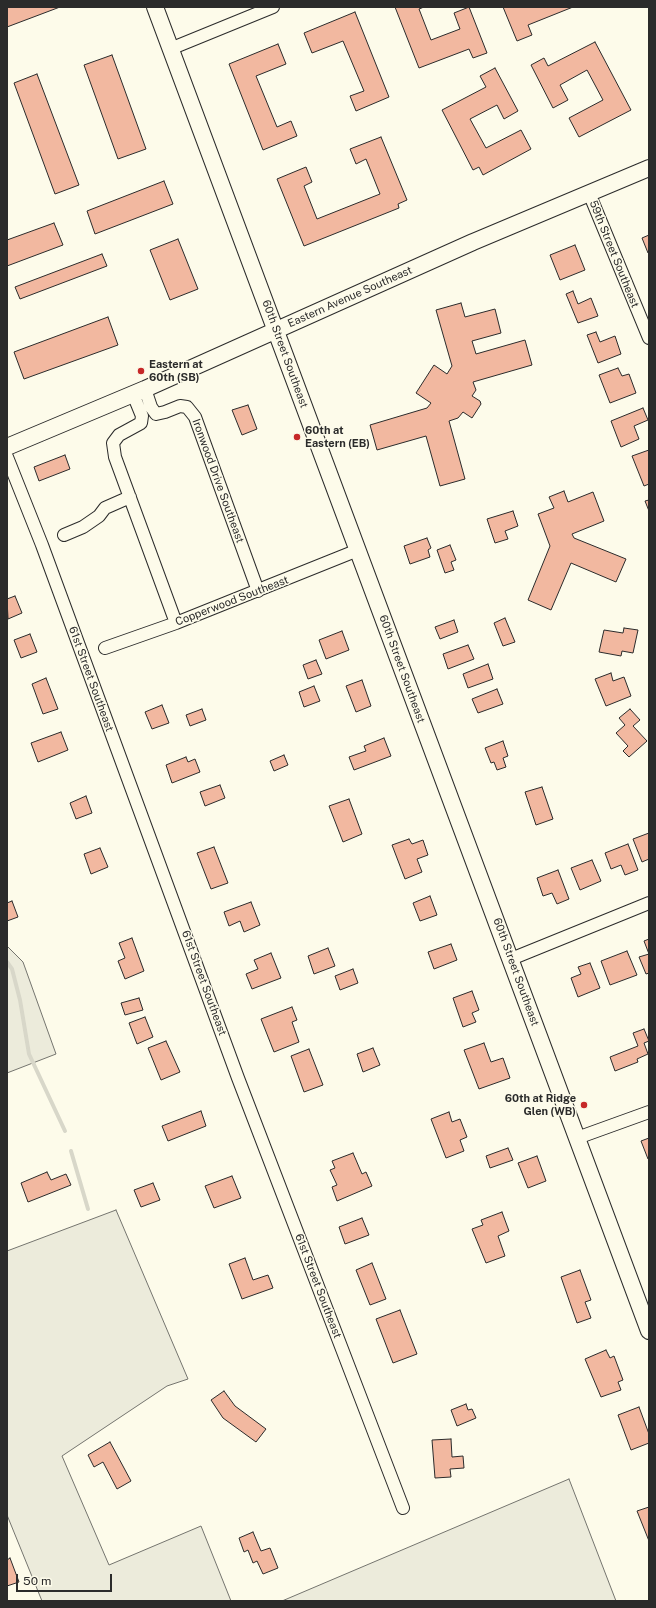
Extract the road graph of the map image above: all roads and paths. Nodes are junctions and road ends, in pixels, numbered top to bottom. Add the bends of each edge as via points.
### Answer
1 (155, 7) edge
2 (273, 7) edge
3 (170, 49) junction
4 (649, 168) edge
5 (589, 193) junction
6 (276, 330) junction
7 (649, 338) edge
8 (139, 392) junction
9 (7, 446) edge
10 (7, 457) edge
11 (130, 497) junction
12 (64, 535) dead end
13 (358, 550) junction
14 (258, 591) junction
15 (176, 623) junction
16 (105, 648) dead end
17 (649, 903) edge
18 (511, 959) junction
19 (649, 1112) edge
20 (577, 1138) junction
21 (649, 1331) edge
22 (403, 1508) dead end

1 - 3 main road, 60th Street Southeast
2 - 3 street
3 - 6 main road, 60th Street Southeast
4 - 5 main road, Eastern Avenue Southeast
5 - 6 main road, Eastern Avenue Southeast
5 - 7 street, 59th Street Southeast
6 - 8 main road, Eastern Avenue Southeast
6 - 13 main road, 60th Street Southeast
8 - 9 main road, Eastern Avenue Southeast
8 - 11 street via 141,423 119,434 113,443
8 - 14 street, Ironwood Drive Southeast via 156,414 180,406 187,407 195,417
10 - 22 street, 61st Street Southeast via 45,552 238,1078
11 - 12 street via 105,508 99,516 83,527
11 - 15 street
13 - 14 street, Copperwood Southeast
13 - 18 main road, 60th Street Southeast
14 - 15 street, Copperwood Southeast
15 - 16 street, Copperwood Southeast
17 - 18 street
18 - 20 main road, 60th Street Southeast
19 - 20 street
20 - 21 main road, 60th Street Southeast

